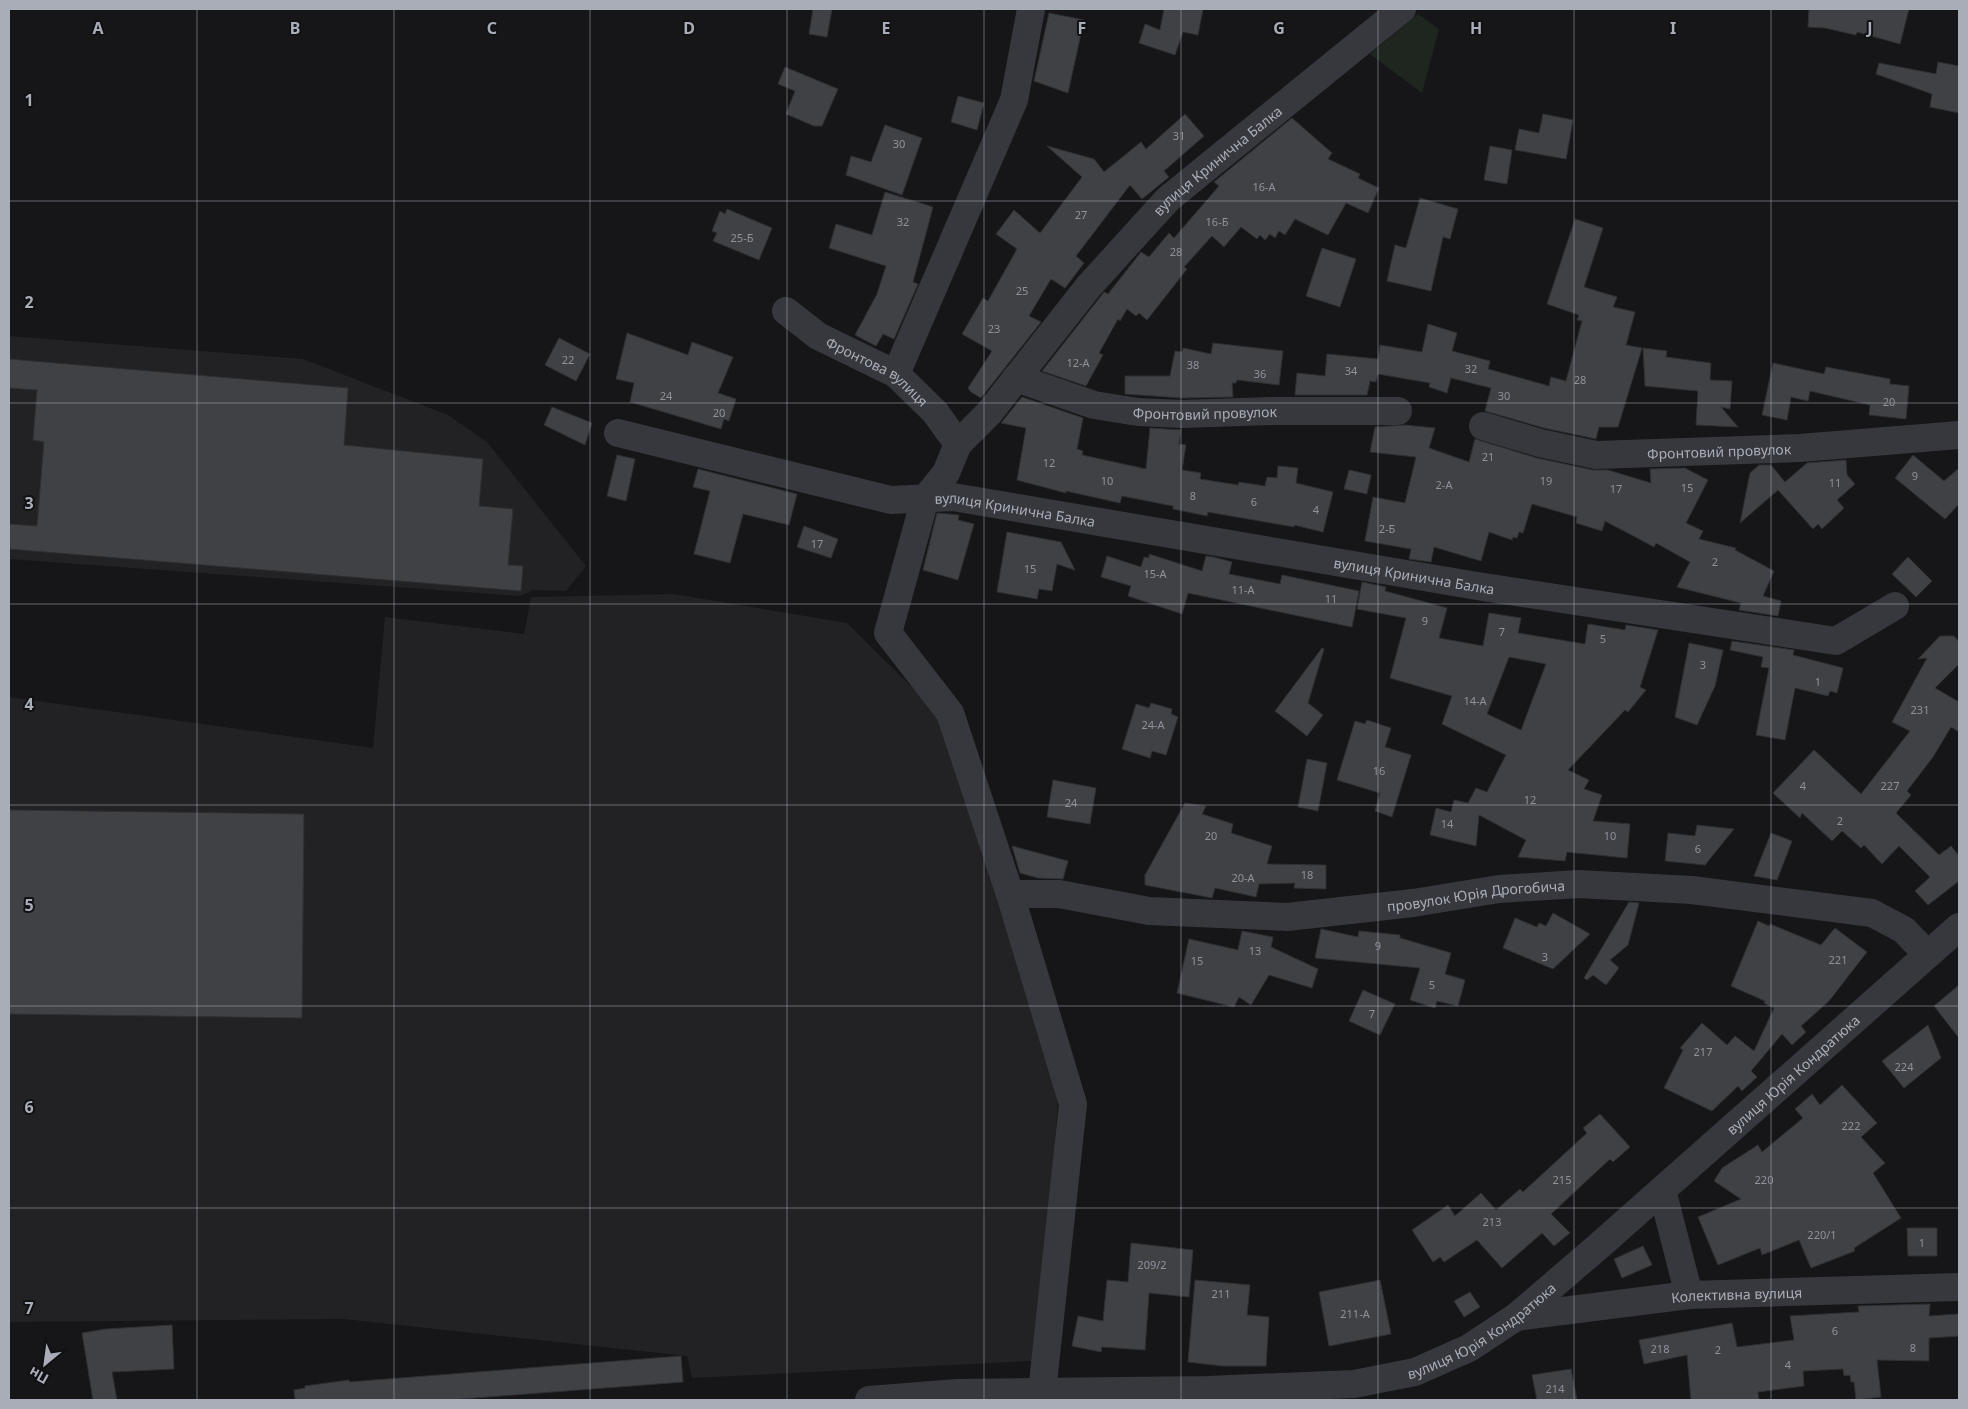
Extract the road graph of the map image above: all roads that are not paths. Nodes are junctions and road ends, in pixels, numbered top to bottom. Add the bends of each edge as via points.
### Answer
1 (1031, 9) edge
2 (1402, 9) edge
3 (786, 311) dead end
4 (896, 374) junction
5 (1016, 378) junction
6 (1398, 411) dead end
7 (1483, 426) dead end
8 (618, 433) dead end
9 (1959, 435) edge
10 (958, 444) junction
11 (925, 499) junction
12 (1895, 606) dead end
13 (1010, 894) junction
14 (1959, 927) edge
15 (1928, 954) junction
16 (1662, 1190) junction
17 (1959, 1286) edge
18 (1689, 1295) junction
19 (1516, 1317) junction
20 (1042, 1392) junction
21 (869, 1400) edge

1 - 4 street via 1014,100
2 - 5 street, вулиця Кринична Балка via 1168,199 1089,286
3 - 4 street, Фронтова вулиця via 818,336
4 - 10 street, Фронтова вулиця via 935,412
5 - 6 street, Фронтовий провулок via 1094,405 1138,412
5 - 10 street, вулиця Кринична Балка via 990,413
7 - 9 street, Фронтовий провулок via 1596,455 1800,448
8 - 11 street, вулиця Кринична Балка via 891,500
10 - 11 street, вулиця Кринична Балка via 946,473
11 - 12 street, вулиця Кринична Балка via 953,497 1477,586 1836,641
11 - 13 street, вулиця Кринична Балка via 888,633 950,713
13 - 15 street, провулок Юрія Дрогобича via 1059,894 1149,911 1287,917 1413,903 1499,889 1578,884 1692,890 1872,913 1904,930
13 - 20 street via 1073,1104
14 - 15 street, вулиця Юрія Кондратюка
15 - 16 street, вулиця Юрія Кондратюка
16 - 18 street
16 - 19 street, вулиця Юрія Кондратюка
17 - 18 street, Колективна вулиця
18 - 19 street, Колективна вулиця
19 - 20 street, вулиця Юрія Кондратюка via 1469,1348 1414,1372 1354,1384
20 - 21 street, вулиця Юрія Кондратюка via 957,1393

